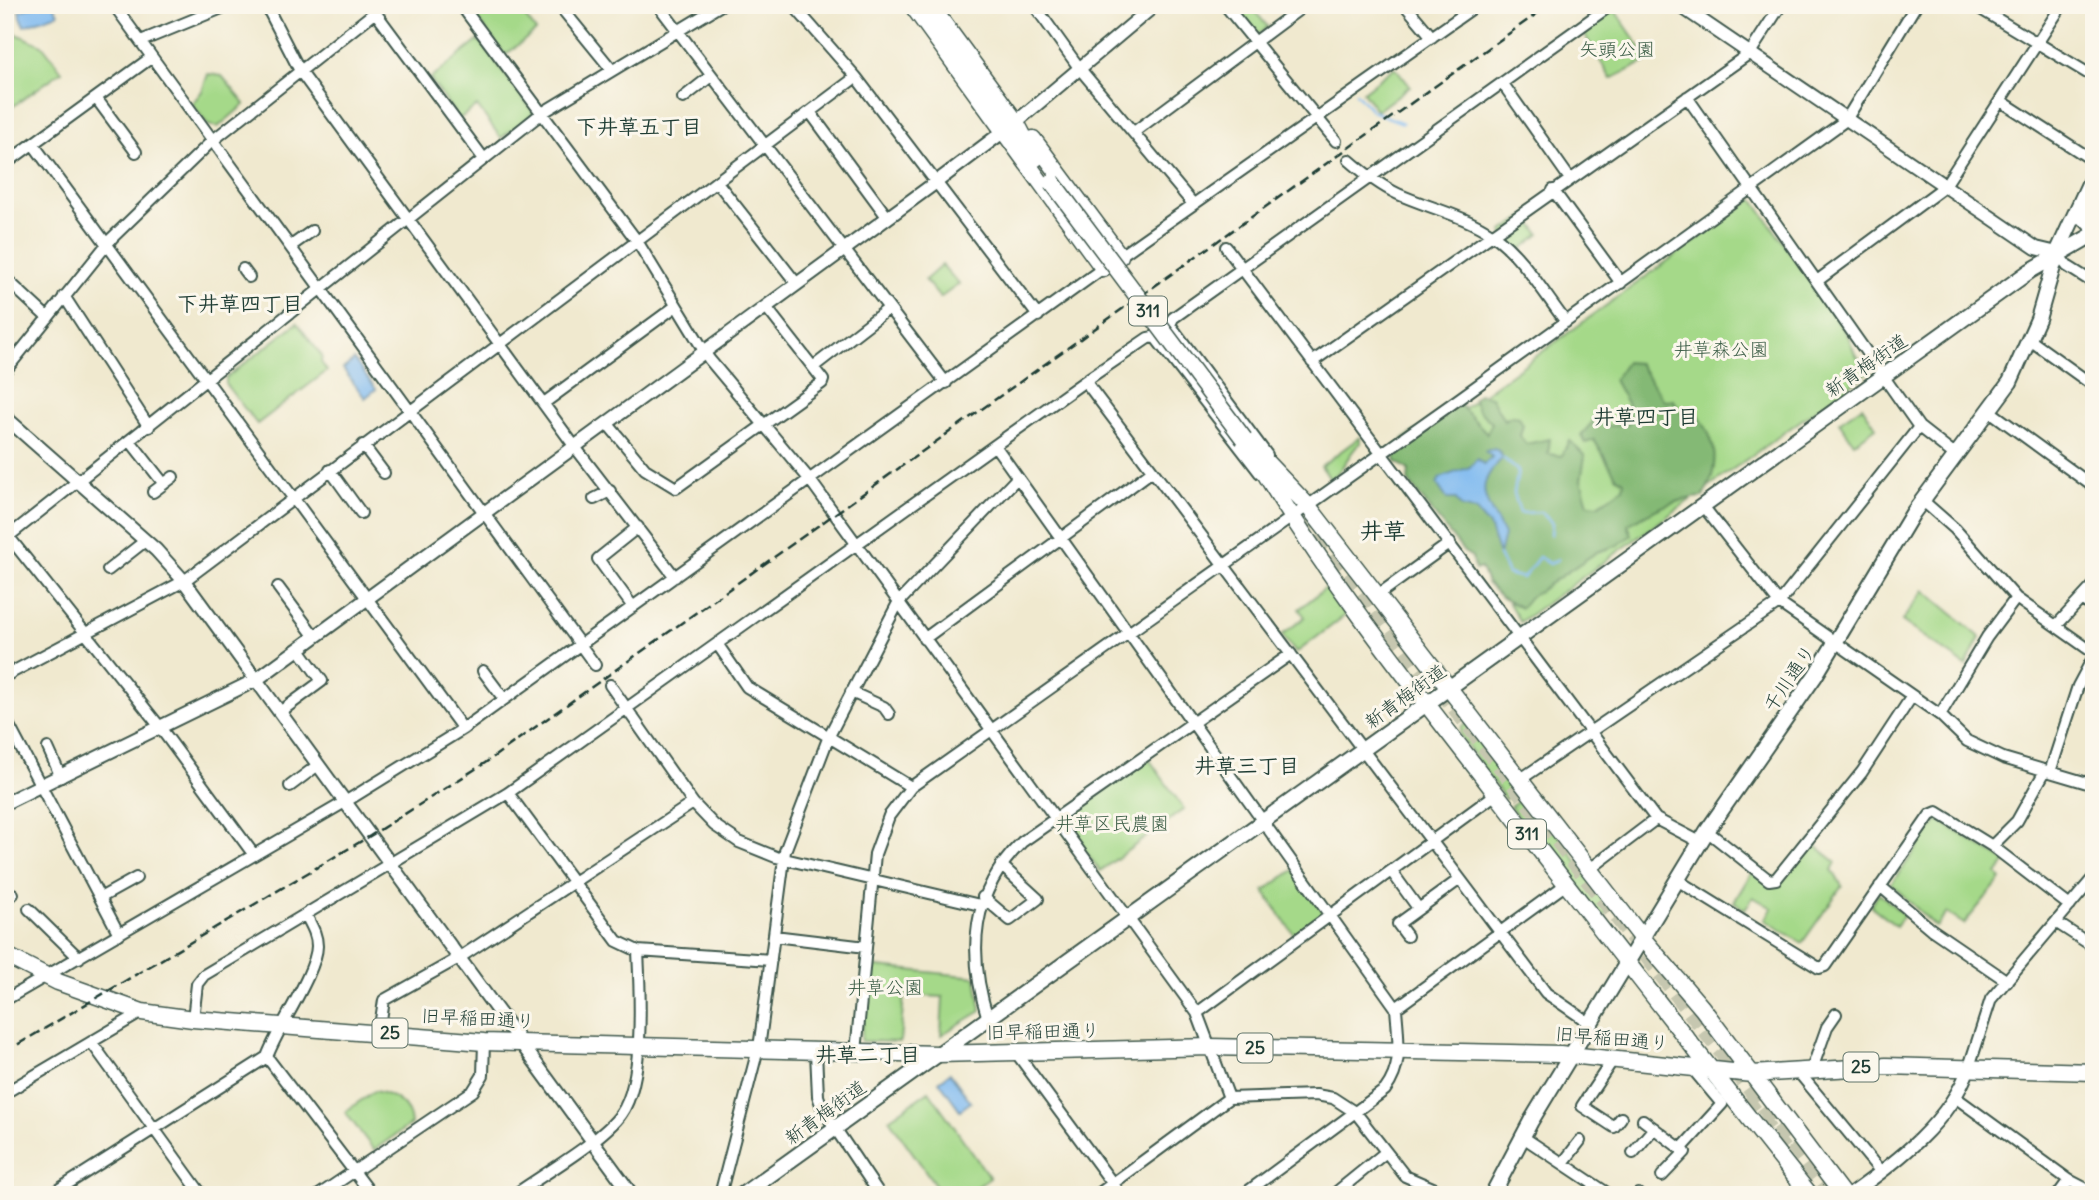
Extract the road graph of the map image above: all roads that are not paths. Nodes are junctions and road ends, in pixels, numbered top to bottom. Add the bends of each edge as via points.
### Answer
1 (114, 5) edge
2 (229, 5) edge
3 (266, 5) edge
4 (461, 5) edge
5 (559, 5) edge
6 (658, 5) edge
7 (721, 5) edge
8 (793, 5) edge
9 (912, 5) edge
10 (930, 5) edge
11 (1034, 5) edge
12 (1155, 5) edge
13 (1225, 5) edge
14 (1305, 5) edge
15 (1405, 5) edge
16 (1476, 5) edge
17 (1611, 5) edge
18 (1679, 5) edge
19 (1781, 5) edge
20 (1916, 5) edge
21 (1974, 5) edge
22 (2062, 5) edge
23 (379, 9) edge
24 (678, 32) junction
25 (1432, 37) junction
26 (141, 41) junction
27 (1254, 42) junction
28 (2038, 44) junction
29 (1750, 53) junction
30 (152, 57) junction
31 (1080, 69) junction
32 (612, 70) junction
33 (300, 71) junction
34 (711, 76) junction
35 (856, 77) junction
36 (2094, 78) edge
37 (1503, 84) junction
38 (96, 97) junction
39 (1687, 97) junction
40 (683, 98) dead end
41 (2001, 101) junction
42 (810, 112) junction
43 (542, 113) junction
44 (1317, 119) junction
45 (1846, 120) junction
46 (1011, 127) junction
47 (1134, 132) junction
48 (212, 141) junction
49 (1336, 141) dead end
50 (33, 144) junction
51 (763, 146) junction
52 (136, 152) dead end
53 (484, 159) junction
54 (1349, 160) dead end
55 (2094, 161) edge
56 (5, 164) edge
57 (2094, 173) edge
58 (1371, 179) junction
59 (1570, 179) junction
60 (717, 182) junction
61 (935, 183) junction
62 (1944, 187) junction
63 (1752, 189) junction
64 (1553, 190) junction
65 (2083, 196) junction
66 (1193, 204) junction
67 (888, 218) junction
68 (409, 219) junction
69 (2094, 228) edge
70 (312, 231) dead end
71 (1492, 234) junction
72 (2094, 234) edge
73 (637, 241) junction
74 (106, 244) junction
75 (291, 246) junction
76 (1226, 247) dead end
77 (843, 251) junction
78 (2057, 253) junction
79 (1120, 256) junction
80 (1103, 268) junction
81 (1242, 269) junction
82 (5, 278) edge
83 (1817, 281) junction
84 (1621, 283) junction
85 (2094, 283) edge
86 (797, 285) junction
87 (321, 290) junction
88 (64, 296) junction
89 (676, 306) junction
90 (766, 307) junction
91 (888, 309) junction
92 (1038, 316) junction
93 (48, 318) junction
94 (1566, 322) junction
95 (1171, 326) junction
96 (1155, 337) junction
97 (2030, 340) junction
98 (500, 343) junction
99 (704, 352) junction
100 (1312, 362) junction
101 (813, 367) junction
102 (5, 371) edge
103 (1883, 377) junction
104 (207, 381) junction
105 (1085, 381) junction
106 (946, 383) junction
107 (2094, 386) edge
108 (544, 403) junction
109 (410, 410) junction
110 (1991, 412) junction
111 (5, 417) edge
112 (607, 423) junction
113 (763, 424) junction
114 (149, 427) junction
115 (1919, 427) junction
116 (131, 442) junction
117 (363, 445) junction
118 (575, 447) junction
119 (996, 447) junction
120 (1382, 453) junction
121 (1956, 456) junction
122 (330, 470) junction
123 (1152, 471) junction
124 (384, 473) dead end
125 (173, 477) dead end
126 (1017, 478) junction
127 (810, 480) junction
128 (78, 483) junction
129 (164, 484) junction
130 (2094, 487) edge
131 (610, 491) junction
132 (153, 492) dead end
133 (293, 498) junction
134 (594, 499) dead end
135 (1289, 499) junction
136 (1922, 500) junction
137 (1308, 506) junction
138 (1703, 506) junction
139 (484, 512) junction
140 (361, 513) dead end
141 (1291, 518) junction
142 (638, 527) junction
143 (1330, 534) junction
144 (7, 535) edge
145 (1062, 537) junction
146 (145, 541) junction
147 (1450, 543) junction
148 (857, 544) junction
149 (1311, 548) junction
150 (1224, 566) junction
151 (108, 570) dead end
152 (675, 577) junction
153 (184, 581) junction
154 (2094, 584) edge
155 (278, 587) dead end
156 (1378, 596) junction
157 (2017, 598) junction
158 (365, 599) junction
159 (2081, 599) junction
160 (898, 603) junction
161 (1779, 603) junction
162 (633, 607) junction
163 (2094, 608) edge
164 (2056, 626) junction
165 (1129, 631) junction
166 (85, 633) junction
167 (315, 637) junction
168 (1520, 638) junction
169 (924, 639) junction
170 (1837, 641) junction
171 (580, 645) junction
172 (718, 645) junction
173 (299, 649) junction
174 (1291, 653) junction
175 (2094, 654) edge
176 (595, 666) dead end
177 (483, 671) dead end
178 (5, 676) edge
179 (256, 680) junction
180 (610, 685) dead end
181 (1448, 688) junction
182 (851, 692) junction
183 (1912, 696) junction
184 (504, 699) junction
185 (1426, 703) junction
186 (626, 709) junction
187 (279, 712) junction
188 (889, 714) dead end
189 (1940, 715) junction
190 (5, 718) edge
191 (1473, 719) junction
192 (1194, 722) junction
193 (989, 728) junction
194 (159, 729) junction
195 (463, 729) junction
196 (1590, 731) junction
197 (830, 736) junction
198 (1454, 739) junction
199 (17, 740) junction
200 (5, 746) edge
201 (48, 748) dead end
202 (1363, 749) junction
203 (318, 765) junction
204 (2047, 771) junction
205 (61, 777) junction
206 (1521, 779) junction
207 (2094, 785) edge
208 (41, 786) junction
209 (290, 786) dead end
210 (911, 787) junction
211 (508, 793) junction
212 (1496, 794) junction
213 (345, 802) junction
214 (5, 803) edge
215 (693, 803) junction
216 (1055, 819) junction
217 (1656, 819) junction
218 (1264, 821) junction
219 (1703, 837) junction
220 (1432, 842) junction
221 (1992, 846) junction
222 (254, 855) junction
223 (784, 859) junction
224 (391, 865) junction
225 (1001, 865) junction
226 (1590, 869) junction
227 (1392, 872) junction
228 (2094, 877) edge
229 (136, 878) dead end
230 (1460, 878) junction
231 (872, 880) junction
232 (1677, 880) junction
233 (573, 883) junction
234 (1566, 885) junction
235 (1880, 886) junction
236 (100, 898) junction
237 (982, 901) junction
238 (1613, 901) junction
239 (2070, 906) junction
240 (1418, 908) junction
241 (29, 909) dead end
242 (306, 915) junction
243 (1332, 917) junction
244 (1127, 918) junction
245 (1594, 920) junction
246 (2057, 923) junction
247 (1500, 933) junction
248 (118, 934) junction
249 (774, 936) junction
250 (1407, 936) dead end
251 (1643, 939) junction
252 (866, 947) junction
253 (2094, 947) edge
254 (638, 951) junction
255 (5, 955) edge
256 (79, 958) junction
257 (459, 958) junction
258 (771, 960) junction
259 (1629, 963) junction
260 (46, 978) junction
261 (1677, 979) junction
262 (2007, 981) junction
263 (1656, 999) junction
264 (5, 1000) edge
265 (1396, 1008) junction
266 (142, 1012) junction
267 (1197, 1013) junction
268 (1836, 1014) dead end
269 (988, 1019) junction
270 (193, 1020) junction
271 (281, 1024) junction
272 (1591, 1024) junction
273 (379, 1032) junction
274 (484, 1042) junction
275 (520, 1042) junction
276 (92, 1043) junction
277 (638, 1045) junction
278 (1210, 1047) junction
279 (758, 1048) junction
280 (1015, 1051) junction
281 (1399, 1051) junction
282 (816, 1052) junction
283 (856, 1052) junction
284 (938, 1054) junction
285 (1572, 1054) junction
286 (267, 1056) junction
287 (1614, 1058) junction
288 (1698, 1066) junction
289 (1969, 1067) junction
290 (1804, 1069) junction
291 (2094, 1072) edge
292 (1752, 1074) junction
293 (5, 1093) edge
294 (1955, 1097) junction
295 (1229, 1098) junction
296 (1356, 1113) junction
297 (1781, 1113) junction
298 (1621, 1118) dead end
299 (1643, 1119) dead end
300 (834, 1128) junction
301 (1654, 1128) junction
302 (153, 1129) junction
303 (1760, 1131) junction
304 (1522, 1137) junction
305 (1800, 1138) junction
306 (591, 1140) junction
307 (1580, 1141) dead end
308 (1682, 1149) junction
309 (1387, 1152) junction
310 (1633, 1153) dead end
311 (1779, 1155) junction
312 (1563, 1163) junction
313 (354, 1172) junction
314 (1881, 1172) junction
315 (1662, 1176) dead end
316 (2069, 1180) junction
317 (1112, 1183) junction
318 (2094, 1194) edge
319 (50, 1195) edge
320 (202, 1195) edge
321 (319, 1195) edge
322 (372, 1195) edge
323 (514, 1195) edge
324 (632, 1195) edge
325 (720, 1195) edge
326 (742, 1195) edge
327 (880, 1195) edge
328 (1097, 1195) edge
329 (1121, 1195) edge
330 (1243, 1195) edge
331 (1333, 1195) edge
332 (1449, 1195) edge
333 (1492, 1195) edge
334 (1610, 1195) edge
335 (1810, 1195) edge
336 (1843, 1195) edge
337 (1850, 1195) edge
338 (2058, 1195) edge

1 - 26 street
2 - 26 street
3 - 33 street
4 - 43 street
5 - 32 street
6 - 24 street
7 - 24 street
8 - 35 street
9 - 46 main road, 311
10 - 46 main road, 311
11 - 31 street
12 - 31 street
13 - 27 street
14 - 27 street
15 - 25 street
16 - 25 street
17 - 37 street
18 - 29 street
19 - 29 street
20 - 45 street
21 - 28 street
22 - 28 street
23 - 33 street
23 - 53 street
24 - 32 street
24 - 34 street
25 - 44 street
26 - 30 street
27 - 44 street
27 - 47 street
28 - 36 street
28 - 41 street
29 - 39 street
29 - 45 street
30 - 38 street
30 - 48 street
31 - 46 street
31 - 47 street
32 - 43 street
33 - 48 street
33 - 68 street
34 - 40 street
34 - 51 street
35 - 42 street
35 - 61 street
37 - 58 street
37 - 59 street
38 - 50 street
38 - 52 street via 119,138
39 - 59 street
39 - 63 street
41 - 55 street
41 - 62 street
42 - 51 street
42 - 67 street
43 - 53 street
43 - 73 street
44 - 49 street
44 - 66 street
45 - 62 street
45 - 63 street
46 - 61 street
46 - 79 main road via 1030,136
46 - 80 main road via 1017,153
46 - 135 main road, 311, bridge
47 - 66 street
48 - 74 street
48 - 75 street
50 - 56 street
50 - 74 street
51 - 60 street
51 - 77 street
53 - 68 street
54 - 58 street
57 - 65 main road, 千川通り
58 - 71 street
58 - 81 street
59 - 64 street
60 - 73 street
60 - 86 street
61 - 67 street
61 - 92 street
62 - 78 street via 2036,248
62 - 83 street
63 - 83 street
63 - 84 street
64 - 71 street
64 - 84 street
65 - 69 main road via 2084,218
65 - 78 main road, 千川通り
66 - 79 street
67 - 77 street
68 - 87 street
68 - 98 street
70 - 75 street
71 - 94 street
71 - 100 street
72 - 78 main road, 新青梅街道
73 - 89 street
73 - 98 street
74 - 88 street
74 - 104 street
75 - 87 street
76 - 81 street
77 - 86 street
77 - 91 street
78 - 85 street via 2067,267
78 - 97 main road, 千川通り
78 - 103 main road, 新青梅街道
79 - 80 street
80 - 92 street
81 - 95 street via 1173,318
81 - 100 street
82 - 93 street
83 - 103 street
84 - 94 street
86 - 90 street
87 - 104 street
87 - 109 street
88 - 93 street
88 - 114 street
89 - 99 street
89 - 108 street
90 - 99 street
90 - 101 street
91 - 101 street
91 - 106 street
92 - 106 street
93 - 102 street
94 - 120 street
95 - 96 street
95 - 135 street
96 - 105 street
96 - 135 street
97 - 107 street
97 - 110 main road, 千川通り
98 - 108 street
98 - 109 street
99 - 112 street
99 - 113 street
100 - 120 street
101 - 113 street via 822,383
103 - 115 street
103 - 138 main road, 新青梅街道
104 - 114 street
104 - 133 street
105 - 119 street
105 - 123 street
106 - 127 street
108 - 118 street
109 - 117 street
109 - 139 street
110 - 121 main road, 千川通り
110 - 130 street
111 - 128 street
112 - 113 street via 645,469 676,488
112 - 118 street
113 - 127 street
114 - 116 street
115 - 121 street
115 - 161 street
116 - 128 street
116 - 129 street
117 - 122 street
117 - 124 street
118 - 131 street
118 - 139 street
119 - 126 street
119 - 148 street
120 - 137 street
120 - 147 street
121 - 136 main road, 千川通り
122 - 133 street
122 - 140 street
123 - 145 street
123 - 150 street
125 - 129 street
126 - 145 street
126 - 160 street
127 - 148 street
127 - 152 street
128 - 144 street
128 - 146 street
129 - 132 street
131 - 134 street
131 - 142 street
133 - 153 street
133 - 158 street
135 - 137 main road, 311
135 - 141 main road, 311
136 - 157 street via 1955,529
136 - 170 main road, 千川通り
137 - 141 street
137 - 143 main road, 311
138 - 161 street
138 - 168 main road, 新青梅街道
139 - 158 street
139 - 171 street
141 - 149 main road, 311
141 - 150 street
142 - 152 street
142 - 162 street via 598,559
143 - 149 main road via 1317,534
143 - 156 main road, 311
144 - 166 street
145 - 165 street
145 - 169 street
146 - 151 street
146 - 153 street
147 - 156 street
147 - 168 street
148 - 160 street
148 - 172 street
149 - 185 main road, 311
150 - 165 street
150 - 174 street
152 - 162 street
153 - 166 street
153 - 179 street
154 - 159 street
155 - 167 street
156 - 181 main road, 311
157 - 164 street
157 - 189 street via 1987,637
158 - 167 street
158 - 195 street
159 - 163 street
159 - 164 street
160 - 169 street
160 - 182 street
161 - 170 street
161 - 196 street
162 - 171 street
164 - 175 street
165 - 192 street
165 - 193 street
166 - 178 street
166 - 194 street
167 - 173 street
168 - 181 main road, 新青梅街道
168 - 196 street
169 - 193 street
170 - 183 street
170 - 219 main road, 千川通り
171 - 176 street
171 - 184 street
172 - 186 street
172 - 197 street via 747,687
173 - 179 street
173 - 187 street via 322,681
174 - 192 street
174 - 202 street
175 - 204 street
177 - 184 street
179 - 187 street
179 - 194 street
180 - 186 street
181 - 185 main road, 新青梅街道
181 - 191 main road, 311
182 - 188 street via 884,707
182 - 197 street
183 - 189 street
183 - 219 street via 1862,772 1776,879 1769,880
184 - 195 street
185 - 198 main road, 311
185 - 202 main road, 新青梅街道
186 - 211 street
186 - 215 street
187 - 203 street
189 - 204 street via 1967,741
190 - 199 street
191 - 198 main road via 1458,722
191 - 206 main road, 311
192 - 216 street
192 - 218 street
193 - 210 street
193 - 216 street
194 - 205 street
194 - 222 street
195 - 213 street
196 - 206 street
196 - 217 street
197 - 210 street
197 - 223 street
198 - 212 main road, 311
199 - 200 street
199 - 208 street
201 - 205 street
202 - 218 main road, 新青梅街道
202 - 220 street
203 - 209 street
203 - 213 street
204 - 207 street
204 - 221 street via 2017,821
205 - 208 street
206 - 226 main road, 311
208 - 214 street
208 - 236 street
210 - 231 street via 893,808 881,834
211 - 224 street
211 - 233 street
212 - 220 street
212 - 234 main road, 311
213 - 222 street
213 - 224 street
215 - 223 street via 726,834
215 - 233 street
216 - 225 street
216 - 244 street
217 - 219 street
217 - 226 street
218 - 243 street
218 - 244 main road, 新青梅街道
219 - 232 main road, 千川通り
220 - 227 street
220 - 230 street
221 - 235 street via 1937,812 1930,815
221 - 239 street
222 - 248 street
223 - 231 street
223 - 249 street
224 - 242 street
224 - 257 street
225 - 237 street
225 - 237 street via 1038,900 1010,920
226 - 238 main road, 311
227 - 240 street
227 - 243 street
228 - 239 street
229 - 236 street
230 - 240 street
230 - 247 street
231 - 237 street
231 - 252 street
232 - 235 street via 1819,968 1825,966
232 - 251 main road, 千川通り
233 - 254 street via 612,937
233 - 257 street
234 - 245 main road, 311
234 - 247 street
235 - 262 street via 1931,929
236 - 248 street
237 - 269 street via 976,946
238 - 245 main road via 1609,919
238 - 251 main road, 311
239 - 246 street
240 - 250 street via 1398,924
241 - 256 street
242 - 270 street via 204,975 197,984
242 - 271 street via 315,932 316,957
243 - 265 street
243 - 267 street
244 - 267 street
244 - 269 main road, 新青梅街道
245 - 259 main road, 311
246 - 253 street
246 - 262 street
247 - 265 street
247 - 272 street via 1546,993
248 - 256 street
249 - 252 street
249 - 258 street
251 - 259 main road, 千川通り
251 - 261 main road, 311
252 - 283 street
254 - 258 street
254 - 277 street
255 - 260 main road, 旧早稲田通り / 25
256 - 260 street
257 - 273 street via 384,1000
257 - 275 street
258 - 279 street
259 - 263 main road, 311
259 - 272 main road, 千川通り
260 - 264 street
260 - 266 main road, 旧早稲田通り / 25
261 - 263 main road via 1668,977 1660,982
261 - 292 main road, 311
262 - 289 street via 1991,999
263 - 288 main road, 311
265 - 281 street
266 - 270 main road, 旧早稲田通り / 25
266 - 276 street
267 - 278 street
268 - 290 street
269 - 284 main road, 新青梅街道
270 - 271 main road, 旧早稲田通り / 25
271 - 273 main road, 旧早稲田通り / 25
271 - 286 street
272 - 285 main road, 千川通り
273 - 274 main road, 旧早稲田通り / 25
274 - 275 main road, 旧早稲田通り / 25
274 - 313 street via 483,1076 473,1091
275 - 277 main road, 旧早稲田通り / 25
275 - 306 street
276 - 293 street
276 - 302 street
277 - 279 main road, 旧早稲田通り / 25
277 - 306 street via 637,1074 622,1114
278 - 280 main road, 旧早稲田通り / 25
278 - 281 main road, 旧早稲田通り / 25
278 - 295 street
279 - 282 main road, 旧早稲田通り / 25
279 - 325 street
280 - 284 main road, 旧早稲田通り / 25
280 - 317 street
281 - 285 main road, 旧早稲田通り / 25
281 - 296 street via 1392,1081
282 - 283 main road, 旧早稲田通り / 25
282 - 300 street via 820,1103
283 - 284 main road, 旧早稲田通り / 25
284 - 300 main road, 新青梅街道
285 - 287 main road, 旧早稲田通り / 25
285 - 304 main road, 千川通り
286 - 302 street
286 - 313 street
287 - 288 main road, 旧早稲田通り / 25
287 - 298 street via 1583,1106 1614,1127
288 - 292 main road, 旧早稲田通り / 25
288 - 303 main road, 311
288 - 308 street via 1723,1104
289 - 290 main road, 旧早稲田通り / 25
289 - 291 main road, 旧早稲田通り / 25
289 - 294 street
290 - 292 main road, 旧早稲田通り / 25
290 - 314 street
292 - 297 main road, 311
294 - 314 street
294 - 316 street
295 - 296 street via 1315,1095 1333,1098
295 - 317 street
296 - 309 street
296 - 330 street
297 - 303 main road via 1776,1129
297 - 305 main road, 311
299 - 301 street
300 - 326 main road, 新青梅街道
300 - 327 street
301 - 308 street
301 - 310 street
302 - 319 street
302 - 320 street
303 - 311 main road, 311
304 - 312 street
304 - 333 main road, 千川通り
305 - 311 main road via 1790,1135 1781,1139 1776,1147
305 - 336 main road, 311
306 - 323 street
306 - 324 street
307 - 312 street
308 - 315 street via 1685,1152
309 - 331 street
309 - 332 street via 1405,1176
311 - 335 main road, 311
312 - 334 street
313 - 321 street
313 - 322 street
314 - 337 street
316 - 318 street
316 - 338 street
317 - 328 street
317 - 329 street

